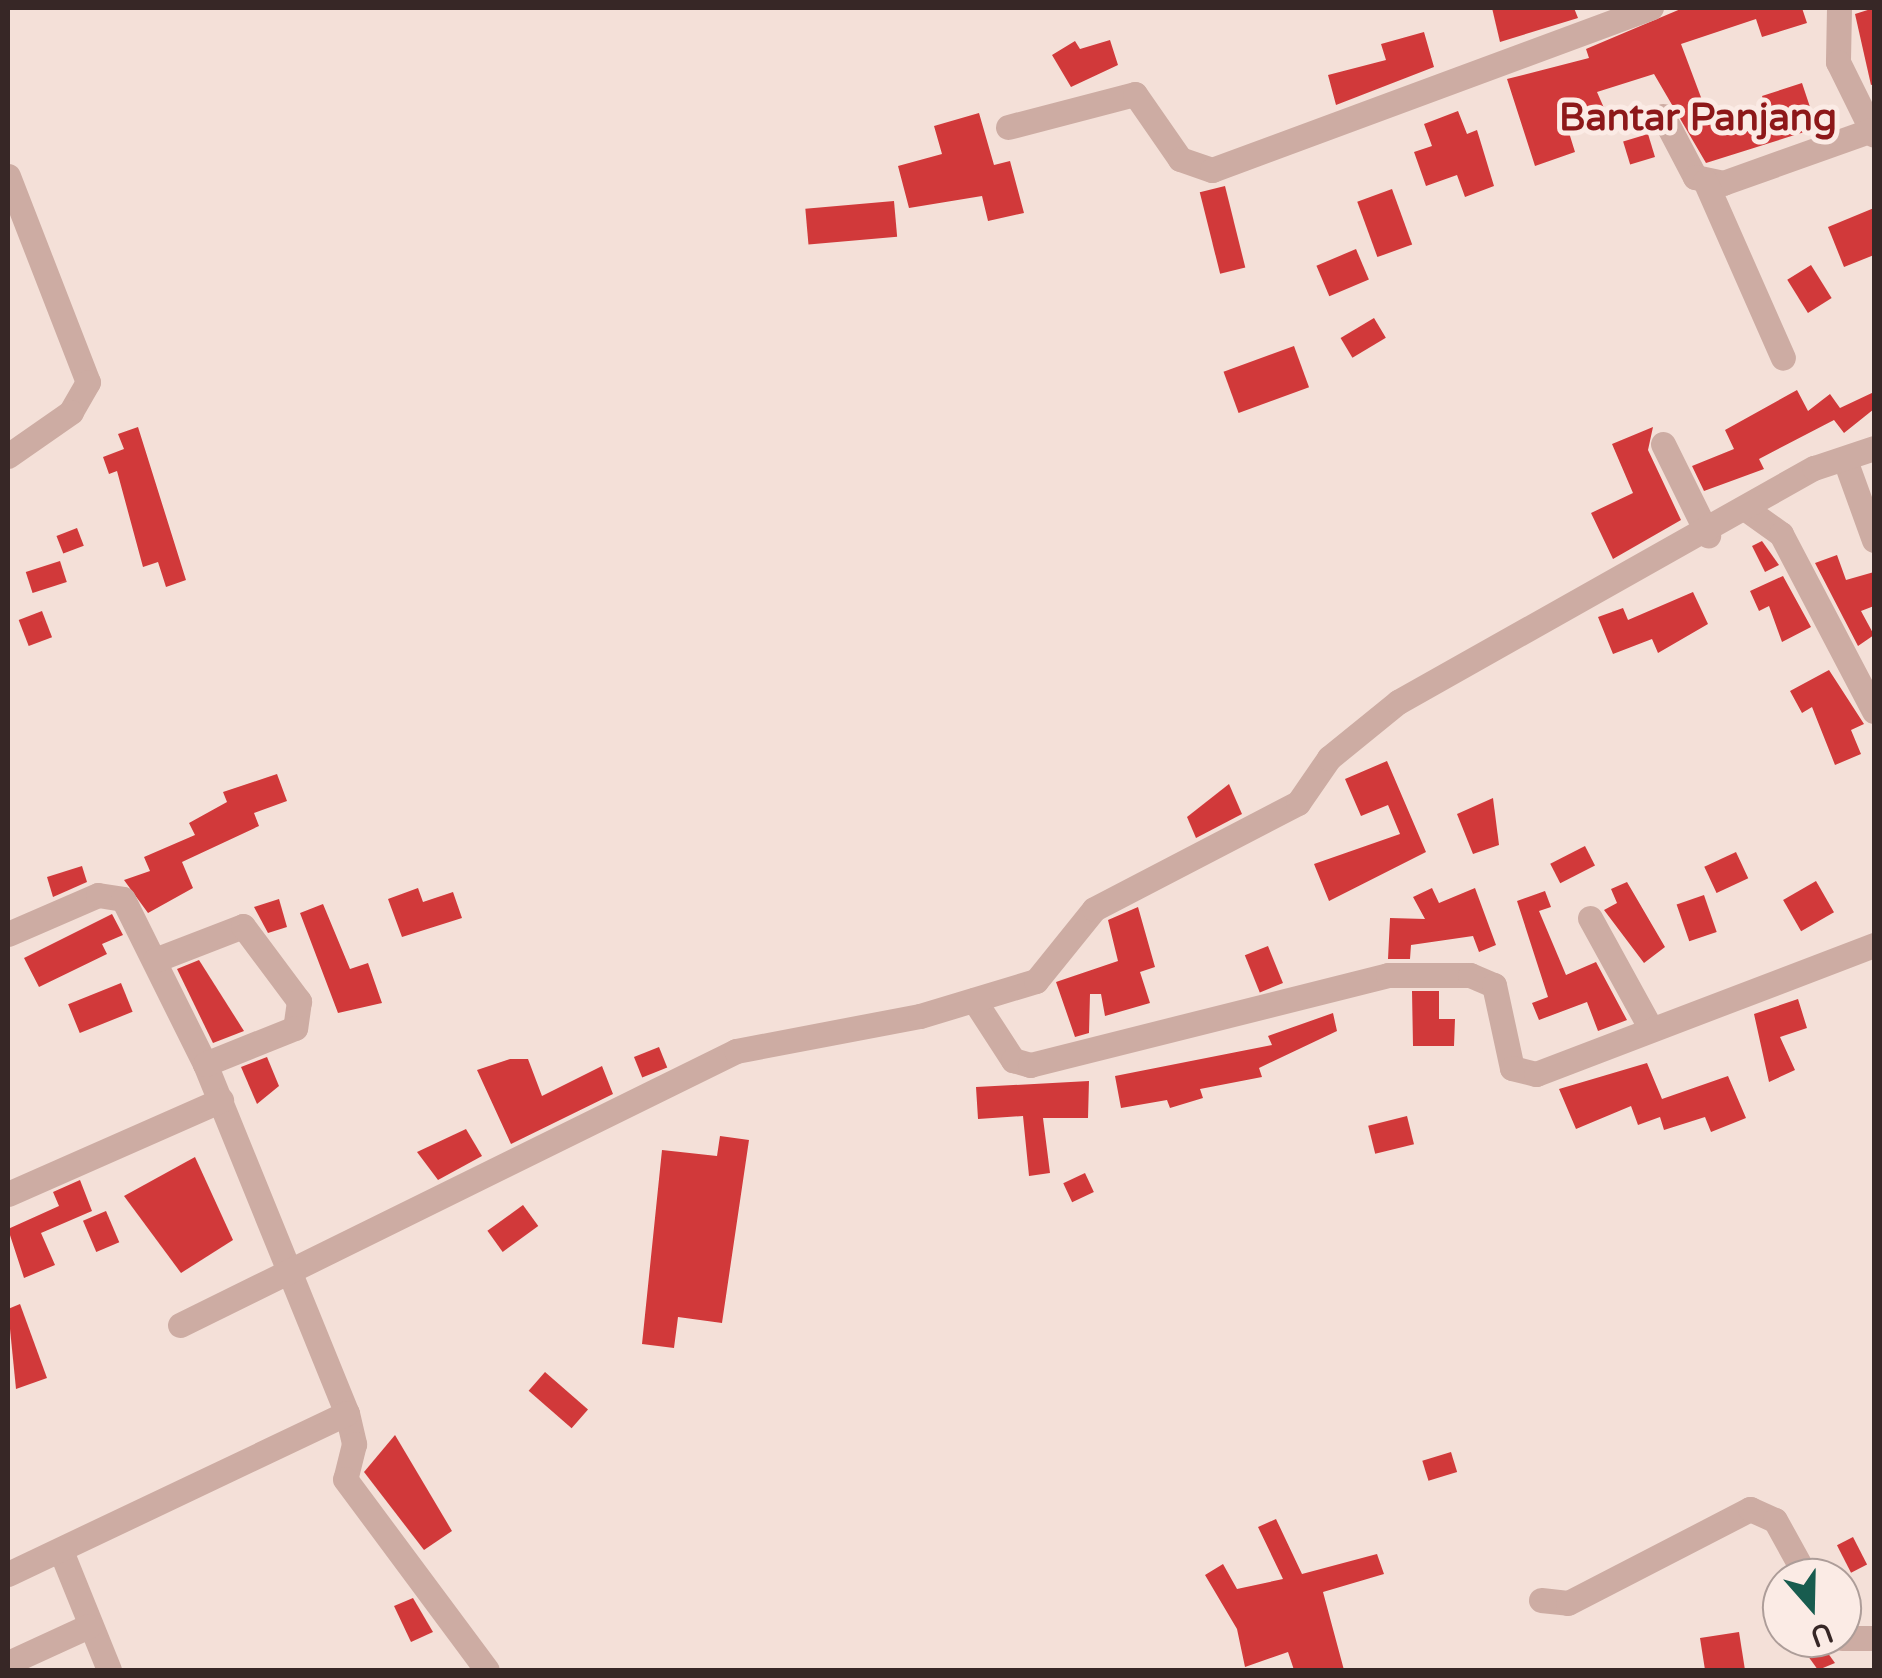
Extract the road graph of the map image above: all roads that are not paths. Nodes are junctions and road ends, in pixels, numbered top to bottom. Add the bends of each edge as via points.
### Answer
1 (1651, 8) edge
2 (1839, 8) edge
3 (1663, 116) dead end
4 (1008, 128) dead end
5 (1873, 133) edge
6 (8, 176) edge
7 (1706, 181) junction
8 (1783, 358) dead end
9 (1663, 444) dead end
10 (1874, 448) edge
11 (8, 456) edge
12 (1846, 460) junction
13 (1746, 510) junction
14 (1708, 535) junction
15 (1874, 540) edge
16 (1874, 710) edge
17 (1590, 918) dead end
18 (8, 934) edge
19 (1874, 945) edge
20 (155, 960) junction
21 (974, 1000) junction
22 (1650, 1027) junction
23 (205, 1064) junction
24 (221, 1100) junction
25 (8, 1194) edge
26 (292, 1277) junction
27 (180, 1325) dead end
28 (347, 1413) junction
29 (61, 1551) junction
30 (1796, 1558) edge
31 (8, 1574) edge
32 (1541, 1600) dead end
33 (89, 1626) junction
34 (8, 1663) edge
35 (108, 1670) edge
36 (487, 1670) edge

1 - 4 street via 1212,170 1180,159 1135,94
2 - 5 street via 1838,62
3 - 7 street via 1680,157
5 - 7 street via 1747,178
6 - 11 street via 88,382 71,412
7 - 8 street
9 - 14 street
10 - 12 street
12 - 13 street
12 - 15 street
13 - 14 street
13 - 16 street via 1781,534
14 - 21 street via 1398,702 1329,758 1298,803 1117,891 1036,981
17 - 22 street
18 - 20 street via 108,893 124,899
19 - 22 street
20 - 23 street
20 - 23 street via 243,926 299,1001 295,1028
21 - 22 street via 1013,1060 1030,1065 1388,975 1470,976 1494,985 1508,1060 1520,1071 1536,1074
21 - 26 street via 736,1052
23 - 24 street
24 - 25 street
24 - 26 street
26 - 27 street
26 - 28 street
28 - 29 street
28 - 36 street via 354,1444 345,1479 361,1512 438,1596
29 - 31 street
29 - 33 street
30 - 32 street via 1775,1520 1750,1509 1568,1603
33 - 34 street
33 - 35 street

